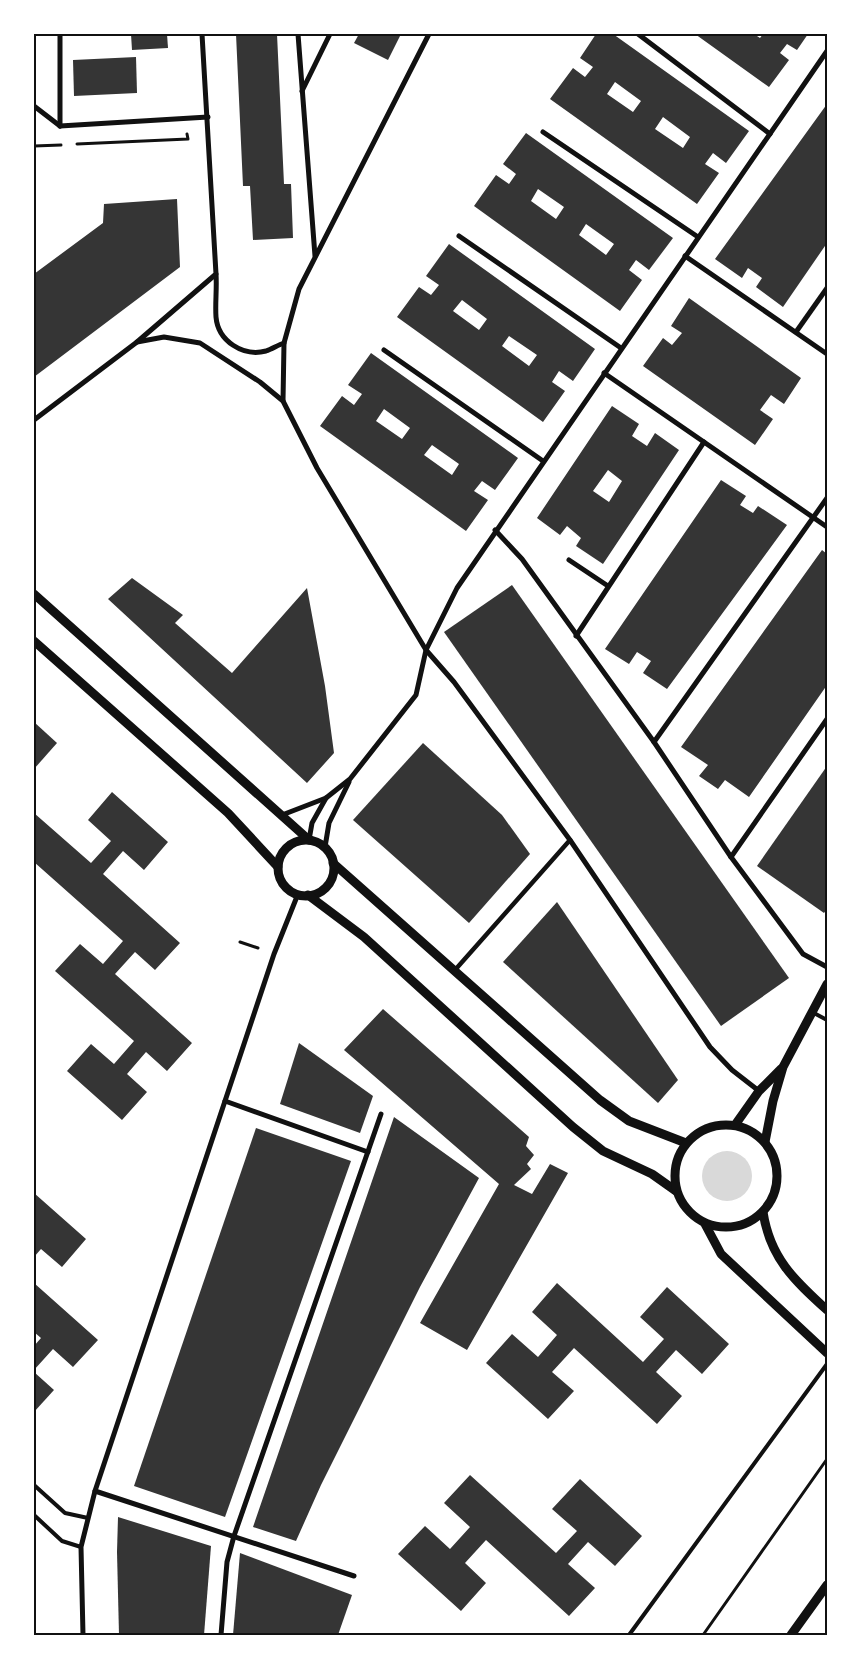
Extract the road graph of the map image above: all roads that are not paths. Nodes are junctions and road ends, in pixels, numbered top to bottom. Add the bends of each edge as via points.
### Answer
1 (60, 34) edge
2 (202, 34) edge
3 (298, 34) edge
4 (330, 34) edge
5 (429, 34) edge
6 (638, 34) edge
7 (827, 51) edge
8 (302, 92) junction
9 (34, 106) edge
10 (208, 117) junction
11 (60, 126) junction
12 (543, 132) dead end
13 (770, 134) junction
14 (459, 236) dead end
15 (698, 238) junction
16 (684, 256) junction
17 (315, 257) junction
18 (216, 274) junction
19 (827, 288) edge
20 (796, 332) junction
21 (137, 342) junction
22 (284, 342) junction
23 (621, 348) junction
24 (384, 350) dead end
25 (827, 354) edge
26 (604, 373) junction
27 (283, 400) junction
28 (34, 420) edge
29 (704, 442) junction
30 (543, 461) junction
31 (827, 498) edge
32 (812, 517) junction
33 (827, 526) edge
34 (495, 530) junction
35 (570, 560) dead end
36 (608, 586) junction
37 (34, 594) edge
38 (576, 636) junction
39 (34, 641) edge
40 (426, 650) junction
41 (827, 720) edge
42 (654, 742) junction
43 (350, 779) junction
44 (326, 798) junction
45 (282, 816) junction
46 (309, 840) junction
47 (570, 840) junction
48 (325, 847) junction
49 (731, 857) junction
50 (333, 863) junction
51 (278, 867) junction
52 (298, 894) junction
53 (308, 895) junction
54 (827, 967) edge
55 (454, 970) junction
56 (827, 984) edge
57 (812, 1012) junction
58 (827, 1020) edge
59 (784, 1067) junction
60 (759, 1090) junction
61 (226, 1101) junction
62 (381, 1114) dead end
63 (735, 1125) junction
64 (765, 1142) junction
65 (686, 1143) junction
66 (368, 1152) junction
67 (676, 1191) junction
68 (763, 1212) junction
69 (705, 1224) junction
70 (827, 1310) edge
71 (827, 1354) edge
72 (827, 1364) edge
73 (34, 1485) edge
74 (95, 1491) junction
75 (34, 1515) edge
76 (88, 1518) junction
77 (234, 1536) junction
78 (80, 1547) junction
79 (354, 1576) dead end
80 (827, 1585) edge
81 (83, 1635) edge
82 (221, 1635) edge
83 (629, 1635) edge
84 (791, 1635) edge

1 - 11 street
2 - 10 street
3 - 8 street
4 - 8 street
5 - 17 street
6 - 13 street
7 - 13 street
8 - 17 street
9 - 11 street
10 - 11 street
10 - 18 street
12 - 15 street
13 - 15 street
14 - 23 street
15 - 16 street
16 - 20 street
16 - 23 street
17 - 22 street via 299,289
18 - 21 street
18 - 22 street via 216,317 221,334 236,348 252,352 266,351
19 - 20 street
20 - 25 street
21 - 27 street via 164,337 200,343
21 - 28 street
22 - 27 street
23 - 26 street
24 - 30 street
26 - 29 street
26 - 30 street
27 - 40 street via 317,468
29 - 32 street
29 - 36 street
30 - 34 street
31 - 32 street
32 - 33 street
32 - 42 street
34 - 38 street via 522,559
34 - 40 street via 457,588
35 - 36 street
36 - 38 street
37 - 45 street
38 - 42 street
39 - 51 street via 228,813
40 - 43 street via 416,695
40 - 47 street via 454,682
41 - 49 street
42 - 49 street
43 - 44 street
43 - 48 street via 330,823
44 - 45 street
44 - 46 street via 312,823
45 - 46 street
46 - 48 street
46 - 51 street via 297,841 287,847 280,856
47 - 55 street
47 - 60 street via 710,1048
48 - 50 street
49 - 54 street via 803,954
50 - 53 street via 328,885 320,892
50 - 55 street
51 - 52 street via 283,884
52 - 53 street
52 - 61 street via 274,954
53 - 67 street via 364,937 573,1127 604,1151 652,1174
55 - 65 street via 629,1122
56 - 57 street
57 - 58 lane
57 - 59 street
59 - 60 street
59 - 64 street
60 - 63 street
61 - 66 street
61 - 74 street
62 - 66 street
63 - 64 street via 752,1131
63 - 65 street via 716,1125 700,1131
64 - 68 street via 774,1158 778,1178 774,1196
65 - 67 street via 677,1159
66 - 77 street
67 - 69 street via 692,1216
68 - 69 street via 735,1227 719,1228
68 - 70 street via 766,1233 778,1259 798,1284
69 - 71 street via 721,1254
72 - 83 lane
73 - 76 lane via 65,1513
74 - 76 street
74 - 77 street
75 - 78 lane via 62,1541
76 - 78 street
77 - 79 street
77 - 82 street via 227,1562
78 - 81 street
80 - 84 street

